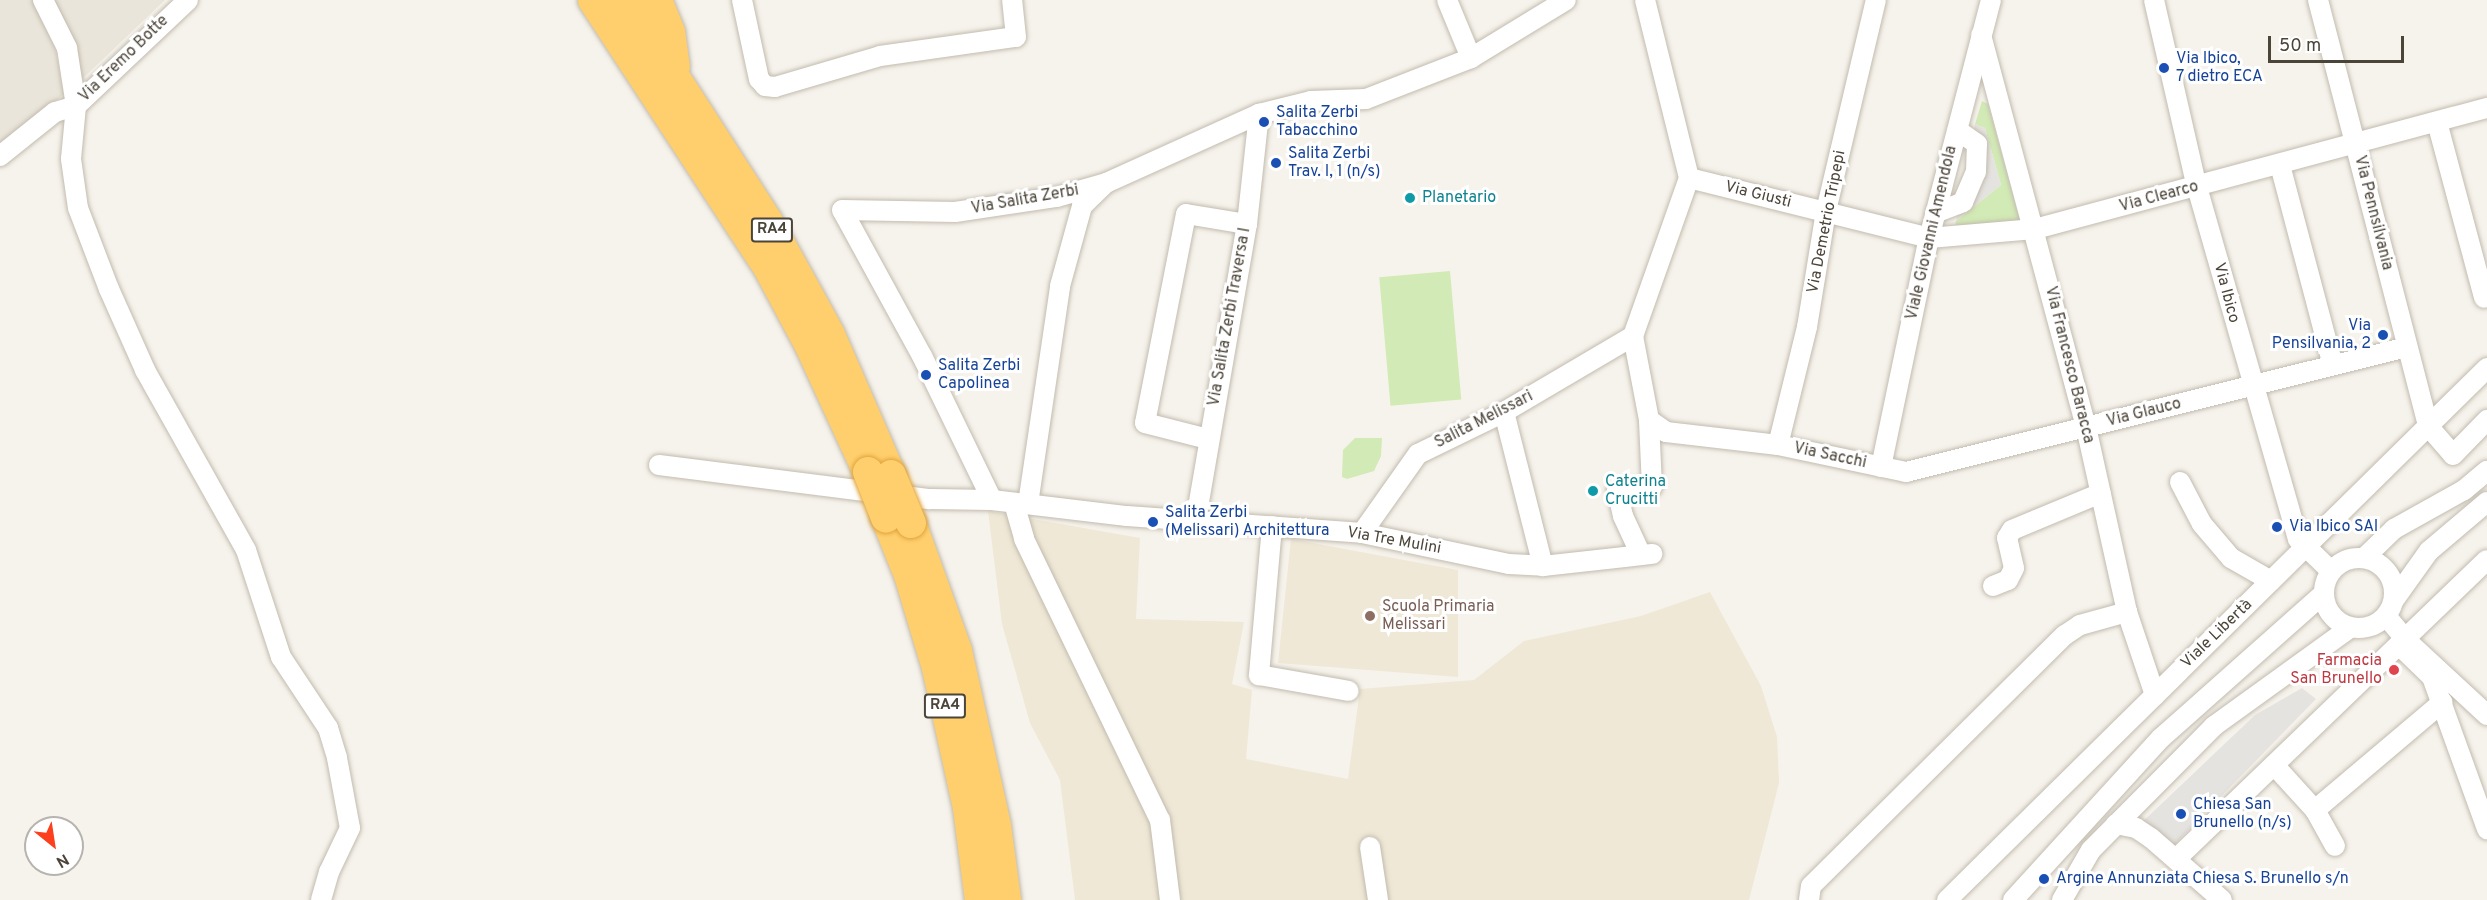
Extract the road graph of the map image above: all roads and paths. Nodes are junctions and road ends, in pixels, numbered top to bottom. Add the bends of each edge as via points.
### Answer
1 (43, 0) edge
2 (188, 0) edge
3 (573, 0) edge
4 (593, 0) edge
5 (625, 0) edge
6 (657, 0) edge
7 (742, 0) edge
8 (1012, 0) edge
9 (1447, 0) edge
10 (1566, 0) edge
11 (1645, 0) edge
12 (1876, 0) edge
13 (1990, 0) edge
14 (2154, 0) edge
15 (2318, 0) edge
16 (1981, 35) junction
17 (1472, 58) junction
18 (664, 82) junction
19 (76, 106) junction
20 (2487, 108) edge
21 (1259, 114) junction
22 (2437, 122) junction
23 (1957, 130) junction
24 (2356, 144) junction
25 (0, 156) edge
26 (2280, 165) junction
27 (1689, 178) junction
28 (1106, 183) junction
29 (2197, 187) junction
30 (1826, 212) junction
31 (1935, 213) junction
32 (1246, 224) junction
33 (2035, 229) junction
34 (1929, 238) junction
35 (2484, 298) dead end
36 (1633, 336) junction
37 (2407, 347) junction
38 (2334, 365) junction
39 (2487, 368) edge
40 (2252, 387) junction
41 (1504, 412) junction
42 (1649, 420) junction
43 (2487, 420) edge
44 (2428, 426) junction
45 (2086, 427) junction
46 (1208, 439) junction
47 (1778, 445) junction
48 (659, 465) dead end
49 (1881, 467) junction
50 (2487, 471) edge
51 (2180, 482) dead end
52 (2101, 493) junction
53 (992, 500) junction
54 (2487, 502) edge
55 (1021, 503) junction
56 (1196, 519) junction
57 (899, 521) junction
58 (1272, 525) junction
59 (1362, 533) junction
60 (2306, 546) junction
61 (2364, 558) junction
62 (2487, 560) edge
63 (1543, 566) junction
64 (2331, 571) junction
65 (2271, 581) junction
66 (1993, 586) dead end
67 (2323, 594) junction
68 (2390, 608) junction
69 (2127, 612) junction
70 (2350, 628) junction
71 (2402, 642) junction
72 (1349, 691) dead end
73 (2155, 695) junction
74 (2443, 702) junction
75 (2483, 705) edge
76 (2274, 765) junction
77 (2315, 810) junction
78 (2116, 824) junction
79 (2487, 829) edge
80 (2335, 846) dead end
81 (1370, 847) dead end
82 (2176, 859) junction
83 (321, 900) edge
84 (980, 900) edge
85 (1006, 900) edge
86 (1170, 900) edge
87 (1378, 900) edge
88 (1809, 900) edge
89 (1947, 900) edge
90 (2013, 900) edge
91 (2062, 900) edge
92 (2222, 900) edge

1 - 19 street via 67,48
2 - 19 street, Via Eremo Botte
3 - 18 highway via 617,56
4 - 18 highway, RA4
5 - 18 highway, RA4
6 - 18 highway via 670,32
7 - 8 street via 759,79 765,86 775,87 880,56 1016,37
9 - 17 street
10 - 17 street, Via Salita Zerbi
11 - 27 street
12 - 30 street, Via Demetrio Tripepi
13 - 16 street, Viale Giovanni Amendola
14 - 29 street, Via Ibico
15 - 24 street, Via Pennsilvania
16 - 23 street, Viale Giovanni Amendola
16 - 33 street, Via Francesco Baracca
17 - 21 street, Via Salita Zerbi via 1366,99 1311,101
18 - 57 highway, RA4, bridge via 768,222 830,335
19 - 25 street, Via Eremo Botte via 54,112
19 - 83 street via 70,159 78,207 109,289 145,370 246,550 281,657 328,728 350,828 329,872
20 - 22 street, Via Clearco
21 - 28 street, Via Salita Zerbi
21 - 32 street, Via Salita Zerbi Traversa I
22 - 24 street, Via Clearco
22 - 35 street
23 - 31 street, Viale Giovanni Amendola
23 - 31 street via 1977,144 1976,172 1962,202
24 - 26 street, Via Clearco
24 - 37 street, Via Pennsilvania
26 - 29 street, Via Clearco
26 - 38 street
27 - 30 street, Via Giusti
27 - 36 street
28 - 53 street, Via Salita Zerbi via 1057,197 955,212 842,210 922,356
28 - 55 street via 1082,206 1060,286
29 - 33 street, Via Clearco
29 - 40 street, Via Ibico
30 - 34 street, Via Clearco
30 - 47 street, Via Demetrio Tripepi via 1807,327
31 - 34 street, Viale Giovanni Amendola
32 - 46 street, Via Salita Zerbi Traversa I
32 - 46 street via 1186,214 1145,423
33 - 34 street, Via Clearco
33 - 45 street, Via Francesco Baracca
34 - 49 street, Viale Giovanni Amendola
36 - 41 street, Salita Melissari
36 - 42 street
37 - 38 street, Via Glauco
37 - 44 street, Via Pennsilvania
38 - 40 street, Via Glauco
39 - 44 street, Viale Libertà
40 - 45 street, Via Glauco
40 - 60 street, Via Ibico via 2298,539
41 - 59 street, Salita Melissari via 1418,454
41 - 63 street
42 - 47 street, Via Sacchi via 1666,432
42 - 63 street, Via Tre Mulini via 1652,487 1617,491 1623,516 1646,554
43 - 44 street via 2453,455
44 - 60 street, Viale Libertà
45 - 49 street, Via Glauco via 1906,472
45 - 52 street, Via Francesco Baracca
46 - 56 street, Via Salita Zerbi Traversa I
47 - 49 street, Via Sacchi
48 - 53 street, Via Tre Mulini via 930,499
50 - 61 street via 2464,490 2394,529
51 - 65 street via 2202,524 2231,558
52 - 66 street via 2012,530 2007,538 2013,568 2008,580
52 - 69 street, Via Francesco Baracca
53 - 55 street, Via Tre Mulini
54 - 68 street via 2429,551
55 - 56 street, Via Tre Mulini
55 - 86 street via 1024,539 1160,820
56 - 58 street, Via Tre Mulini
57 - 84 highway, RA4 via 968,808
57 - 85 highway, RA4 via 957,651 996,826
58 - 59 street, Via Tre Mulini
58 - 72 street via 1259,675
59 - 63 street, Via Tre Mulini via 1509,564
60 - 64 street, Via Ibico
60 - 65 street, Viale Libertà
61 - 64 street via 2345,560
61 - 68 street via 2384,568 2394,588
62 - 71 street
64 - 67 street
65 - 73 street, Viale Libertà
67 - 70 street via 2331,616
67 - 90 street via 2162,738
68 - 70 street via 2370,627
68 - 71 street
69 - 73 street, Via Francesco Baracca
69 - 88 street via 2080,625 2065,635 1810,886
70 - 78 street via 2214,726
71 - 74 street via 2432,677
71 - 75 street
71 - 76 street
73 - 89 street, Viale Libertà
74 - 77 street
74 - 79 street
76 - 77 street
76 - 82 street
77 - 80 street
78 - 82 street via 2136,828
78 - 91 street via 2091,850
81 - 87 street
82 - 92 street

